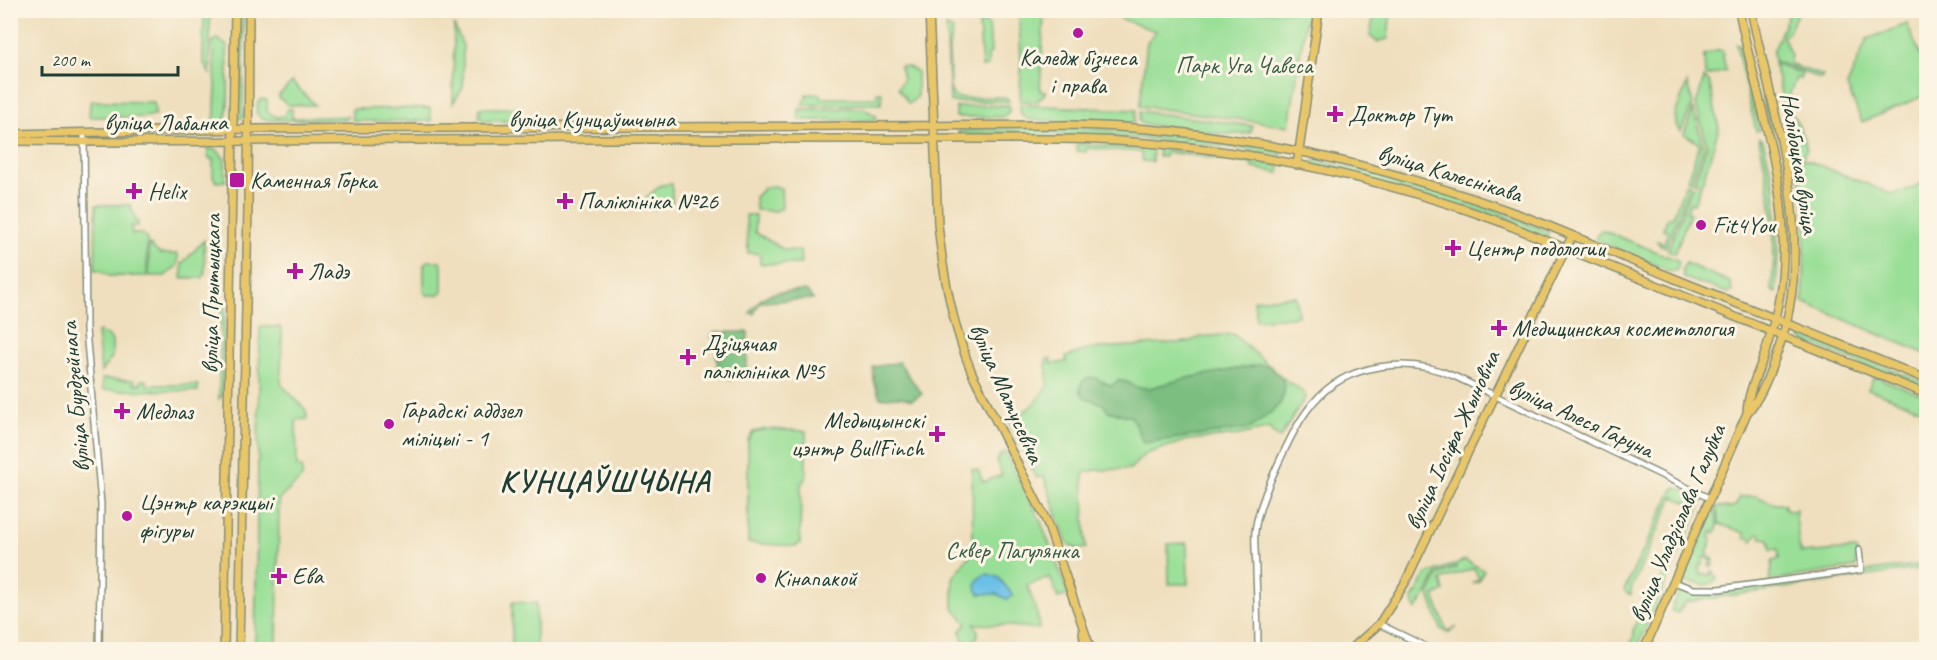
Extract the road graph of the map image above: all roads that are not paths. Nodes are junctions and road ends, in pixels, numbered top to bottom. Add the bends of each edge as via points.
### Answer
1 (235, 10) edge
2 (249, 10) edge
3 (928, 10) edge
4 (1319, 10) edge
5 (1739, 10) edge
6 (1751, 10) edge
7 (1769, 91) junction
8 (1758, 94) junction
9 (934, 125) junction
10 (249, 129) junction
11 (234, 130) junction
12 (84, 132) junction
13 (10, 134) edge
14 (935, 140) junction
15 (10, 141) edge
16 (249, 141) junction
17 (84, 142) junction
18 (234, 142) junction
19 (1299, 150) junction
20 (1296, 165) junction
21 (1572, 236) junction
22 (1565, 250) junction
23 (1775, 317) junction
24 (1786, 322) junction
25 (1771, 332) junction
26 (1783, 337) junction
27 (1926, 379) edge
28 (1926, 394) edge
29 (1494, 397) junction
30 (1747, 413) junction
31 (1709, 498) junction
32 (1859, 550) dead end
33 (1673, 582) junction
34 (1079, 616) junction
35 (1379, 624) junction
36 (99, 650) edge
37 (224, 650) edge
38 (240, 650) edge
39 (1086, 650) edge
40 (1091, 650) edge
41 (1258, 650) edge
42 (1350, 650) edge
43 (1432, 650) edge
44 (1644, 650) edge

1 - 11 main road, вуліца Прытыцкага
2 - 10 main road, вуліца Прытыцкага
3 - 9 main road, вуліца Матусевіча
4 - 19 main road
5 - 8 main road, Налібоцкая вуліца
6 - 7 main road, Налібоцкая вуліца
7 - 8 main road
7 - 24 main road, Налібоцкая вуліца via 1794,220 1793,281
8 - 23 main road, Налібоцкая вуліца via 1783,233 1782,277
9 - 10 main road, вуліца Кунцаўшчына
9 - 14 main road, вуліца Матусевіча
9 - 19 main road, вуліца Калеснікава via 1137,127
10 - 11 main road, вуліца Лабанка
10 - 16 main road, вуліца Прытыцкага
11 - 12 main road, вуліца Лабанка
11 - 18 main road, вуліца Прытыцкага
12 - 13 main road, вуліца Лабанка
12 - 17 street, вуліца Лабанка
14 - 16 main road, вуліца Кунцаўшчына
14 - 20 main road, вуліца Калеснікава via 1130,142 1213,150
14 - 34 main road, вуліца Матусевіча via 941,257 958,339 1033,495
15 - 17 main road, вуліца Лабанка
16 - 18 main road, вуліца Лабанка
16 - 38 main road, вуліца Прытыцкага
17 - 18 main road, вуліца Лабанка
17 - 36 street, вуліца Бурдзейнага via 86,330 101,504
18 - 37 main road, вуліца Прытыцкага
19 - 20 main road
19 - 21 main road, вуліца Калеснікава via 1455,193
20 - 22 main road, вуліца Калеснікава via 1391,186 1456,206
21 - 22 main road, вуліца Іосіфа Жыновіча
21 - 23 main road, вуліца Калеснікава
22 - 25 main road, вуліца Калеснікава
22 - 29 main road, вуліца Іосіфа Жыновіча
23 - 24 main road, вуліца Калеснікава
23 - 25 main road, вуліца Уладзіслава Галубка
24 - 26 main road, вуліца Уладзіслава Галубка
24 - 27 main road, вуліца Калеснікава
25 - 26 main road, вуліца Калеснікава
25 - 30 main road, вуліца Уладзіслава Галубка via 1748,397
26 - 28 main road, вуліца Калеснікава
26 - 30 main road, вуліца Уладзіслава Галубка via 1764,386
29 - 31 street, вуліца Алеся Гаруна
29 - 35 main road, вуліца Іосіфа Жыновіча via 1405,583
29 - 41 street, вуліца Алеся Гаруна via 1433,369 1397,364 1352,375 1315,400 1291,436 1261,507 1255,536
30 - 31 main road, вуліца Уладзіслава Галубка
31 - 33 main road, вуліца Уладзіслава Галубка
32 - 33 street via 1861,570 1719,589 1694,589
33 - 44 main road, вуліца Уладзіслава Галубка
34 - 39 main road, вуліца Матусевіча
34 - 40 main road, вуліца Матусевіча
35 - 42 main road, вуліца Іосіфа Жыновіча
35 - 43 street

